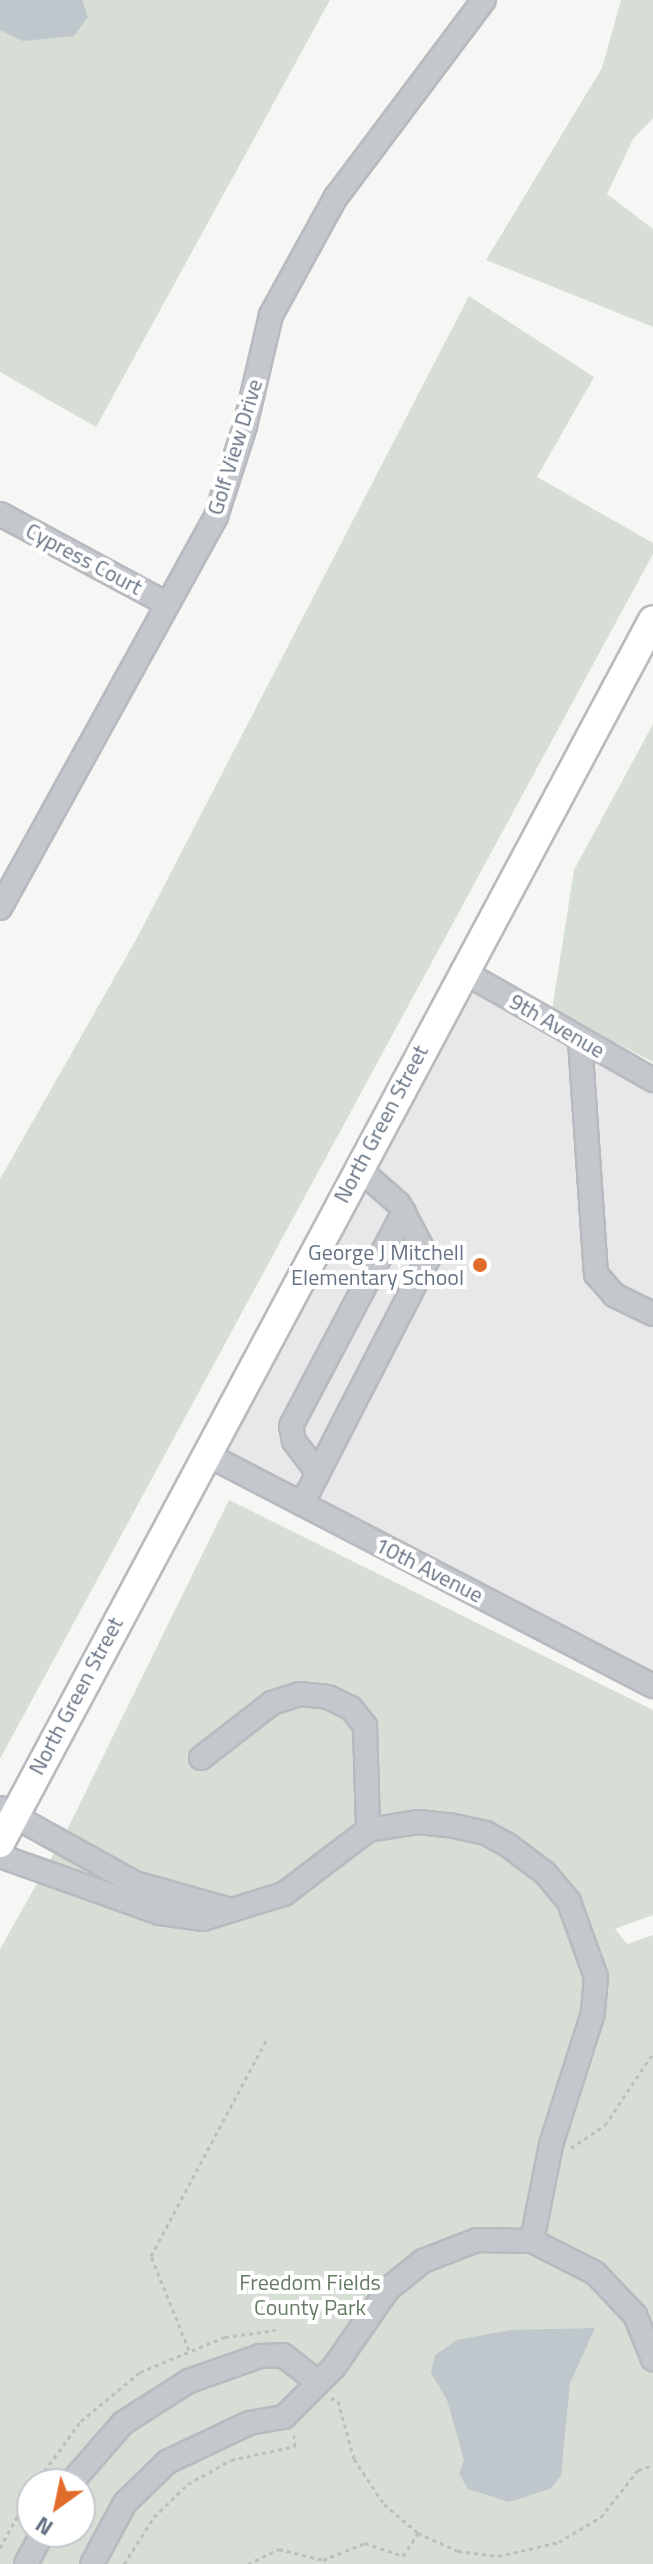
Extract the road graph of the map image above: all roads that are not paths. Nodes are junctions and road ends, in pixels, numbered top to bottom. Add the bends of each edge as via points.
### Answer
1 (484, 0) edge
2 (0, 514) edge
3 (167, 604) junction
4 (653, 620) edge
5 (0, 908) edge
6 (462, 971) junction
7 (580, 1040) junction
8 (653, 1080) edge
9 (358, 1168) junction
10 (404, 1212) junction
11 (653, 1314) edge
12 (206, 1454) junction
13 (318, 1473) junction
14 (302, 1504) junction
15 (653, 1686) edge
16 (201, 1758) dead end
17 (7, 1812) edge
18 (368, 1830) junction
19 (0, 1843) edge
20 (0, 1856) edge
21 (232, 1910) junction
22 (532, 2241) junction
23 (653, 2359) edge
24 (317, 2392) junction
25 (84, 2468) edge
26 (92, 2564) edge

1 - 3 street, Golf View Drive via 336,197 271,315 245,426 216,516
2 - 3 street, Cypress Court
3 - 5 street, Golf View Drive
4 - 6 main road, North Green Street
6 - 7 street, 9th Avenue
6 - 9 main road, North Green Street
7 - 8 street, 9th Avenue
7 - 11 street via 596,1274 614,1295
9 - 10 street
9 - 12 main road, North Green Street
10 - 13 street via 427,1247 426,1268
10 - 13 street via 291,1426 294,1441
12 - 14 street, 10th Avenue
12 - 17 main road, North Green Street
13 - 14 street
14 - 15 street, 10th Avenue
16 - 18 street via 272,1703 300,1694 328,1697 351,1708 365,1726
17 - 19 main road, North Green Street
17 - 21 street via 135,1883
18 - 21 street via 284,1894
18 - 22 street via 418,1822 486,1833 545,1873 569,1902 589,1944 593,2013 549,2155
20 - 21 street via 160,1913 203,1919
22 - 23 street via 595,2273 635,2315
22 - 24 street via 477,2240 423,2261 388,2289
24 - 25 street via 283,2355 189,2381 123,2423
24 - 26 street via 284,2417 249,2423 167,2462 125,2503

